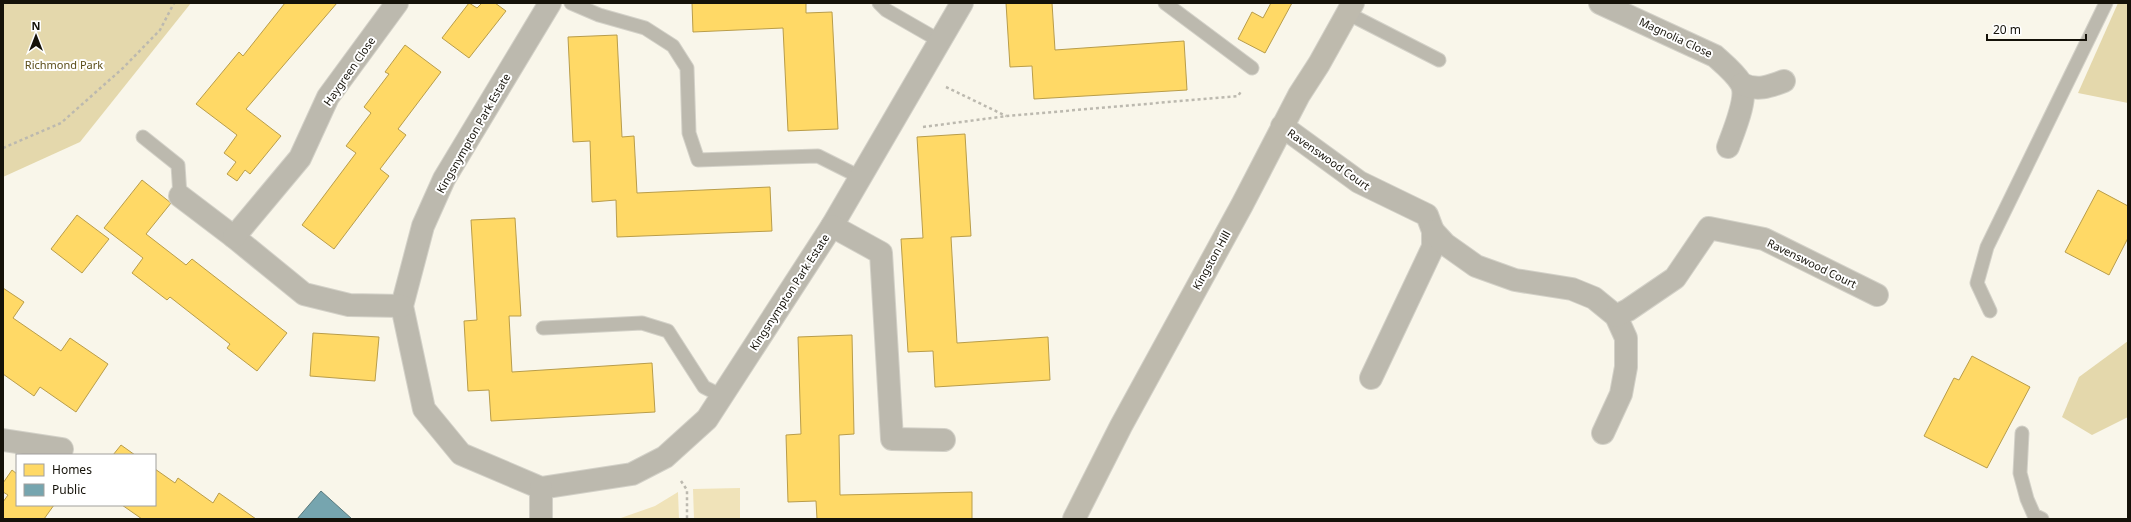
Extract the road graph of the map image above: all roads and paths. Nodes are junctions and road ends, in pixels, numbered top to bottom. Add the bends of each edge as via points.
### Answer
1 (174, 3) edge
2 (397, 3) edge
3 (550, 3) edge
4 (571, 3) edge
5 (879, 3) edge
6 (962, 3) edge
7 (1165, 3) edge
8 (1600, 3) edge
9 (2106, 3) edge
10 (1350, 8) edge
11 (940, 41) junction
12 (1439, 60) dead end
13 (1252, 68) dead end
14 (920, 75) junction
15 (1784, 81) dead end
16 (1246, 83) dead end
17 (1742, 84) junction
18 (1007, 116) junction
19 (1282, 126) junction
20 (887, 132) junction
21 (143, 137) dead end
22 (1728, 147) dead end
23 (3, 148) edge
24 (860, 178) junction
25 (180, 196) joint
26 (832, 226) junction
27 (1433, 231) junction
28 (234, 237) junction
29 (1877, 295) dead end
30 (402, 306) junction
31 (1990, 311) dead end
32 (1616, 316) junction
33 (543, 328) dead end
34 (1371, 378) dead end
35 (722, 396) junction
36 (1603, 433) dead end
37 (2022, 433) dead end
38 (3, 440) edge
39 (944, 440) dead end
40 (62, 448) dead end
41 (665, 457) junction
42 (541, 488) junction
43 (541, 519) edge
44 (687, 519) edge
45 (1074, 519) edge
46 (2042, 519) edge

1 - 23 path via 160,30 123,68 61,123
2 - 28 street, Haygreen Close via 328,97 300,158
3 - 30 street, Kingsnympton Park Estate via 444,179 423,226
4 - 24 lane via 599,15 646,28 673,46 687,68 689,133 698,160 818,156
5 - 11 lane via 886,10
6 - 11 street, Kingsnympton Park Estate
7 - 13 lane
8 - 17 street, Magnolia Close via 1715,56
9 - 31 lane via 1987,247 1978,283
10 - 12 lane
10 - 19 main road, Kingston Hill
11 - 14 street, Kingsnympton Park Estate
14 - 18 path
14 - 20 street, Kingsnympton Park Estate
15 - 17 street via 1765,88 1751,88
16 - 18 path via 1238,96
17 - 22 street via 1741,109
18 - 20 path
19 - 27 street, Ravenswood Court via 1359,182 1427,215
19 - 45 main road, Kingston Hill
20 - 24 street, Kingsnympton Park Estate
21 - 25 lane via 178,165
24 - 26 street, Kingsnympton Park Estate
25 - 28 street
26 - 35 street, Kingsnympton Park Estate
26 - 39 street via 882,253 892,439
27 - 32 street, Ravenswood Court via 1445,244 1476,266 1515,280 1572,289 1594,298
27 - 34 street via 1433,247
28 - 30 street via 304,294 349,305
29 - 32 street, Ravenswood Court via 1764,240 1709,228 1675,278
30 - 42 street, Kingsnympton Park Estate via 424,409 461,454
32 - 36 street, Ravenswood Court via 1626,338 1626,367 1621,394
33 - 35 lane via 642,323 668,331 704,386
35 - 41 street, Kingsnympton Park Estate via 707,419
37 - 46 lane via 2020,473 2034,515
38 - 40 street
41 - 42 street, Kingsnympton Park Estate via 632,474
41 - 44 path via 687,490
42 - 43 street

